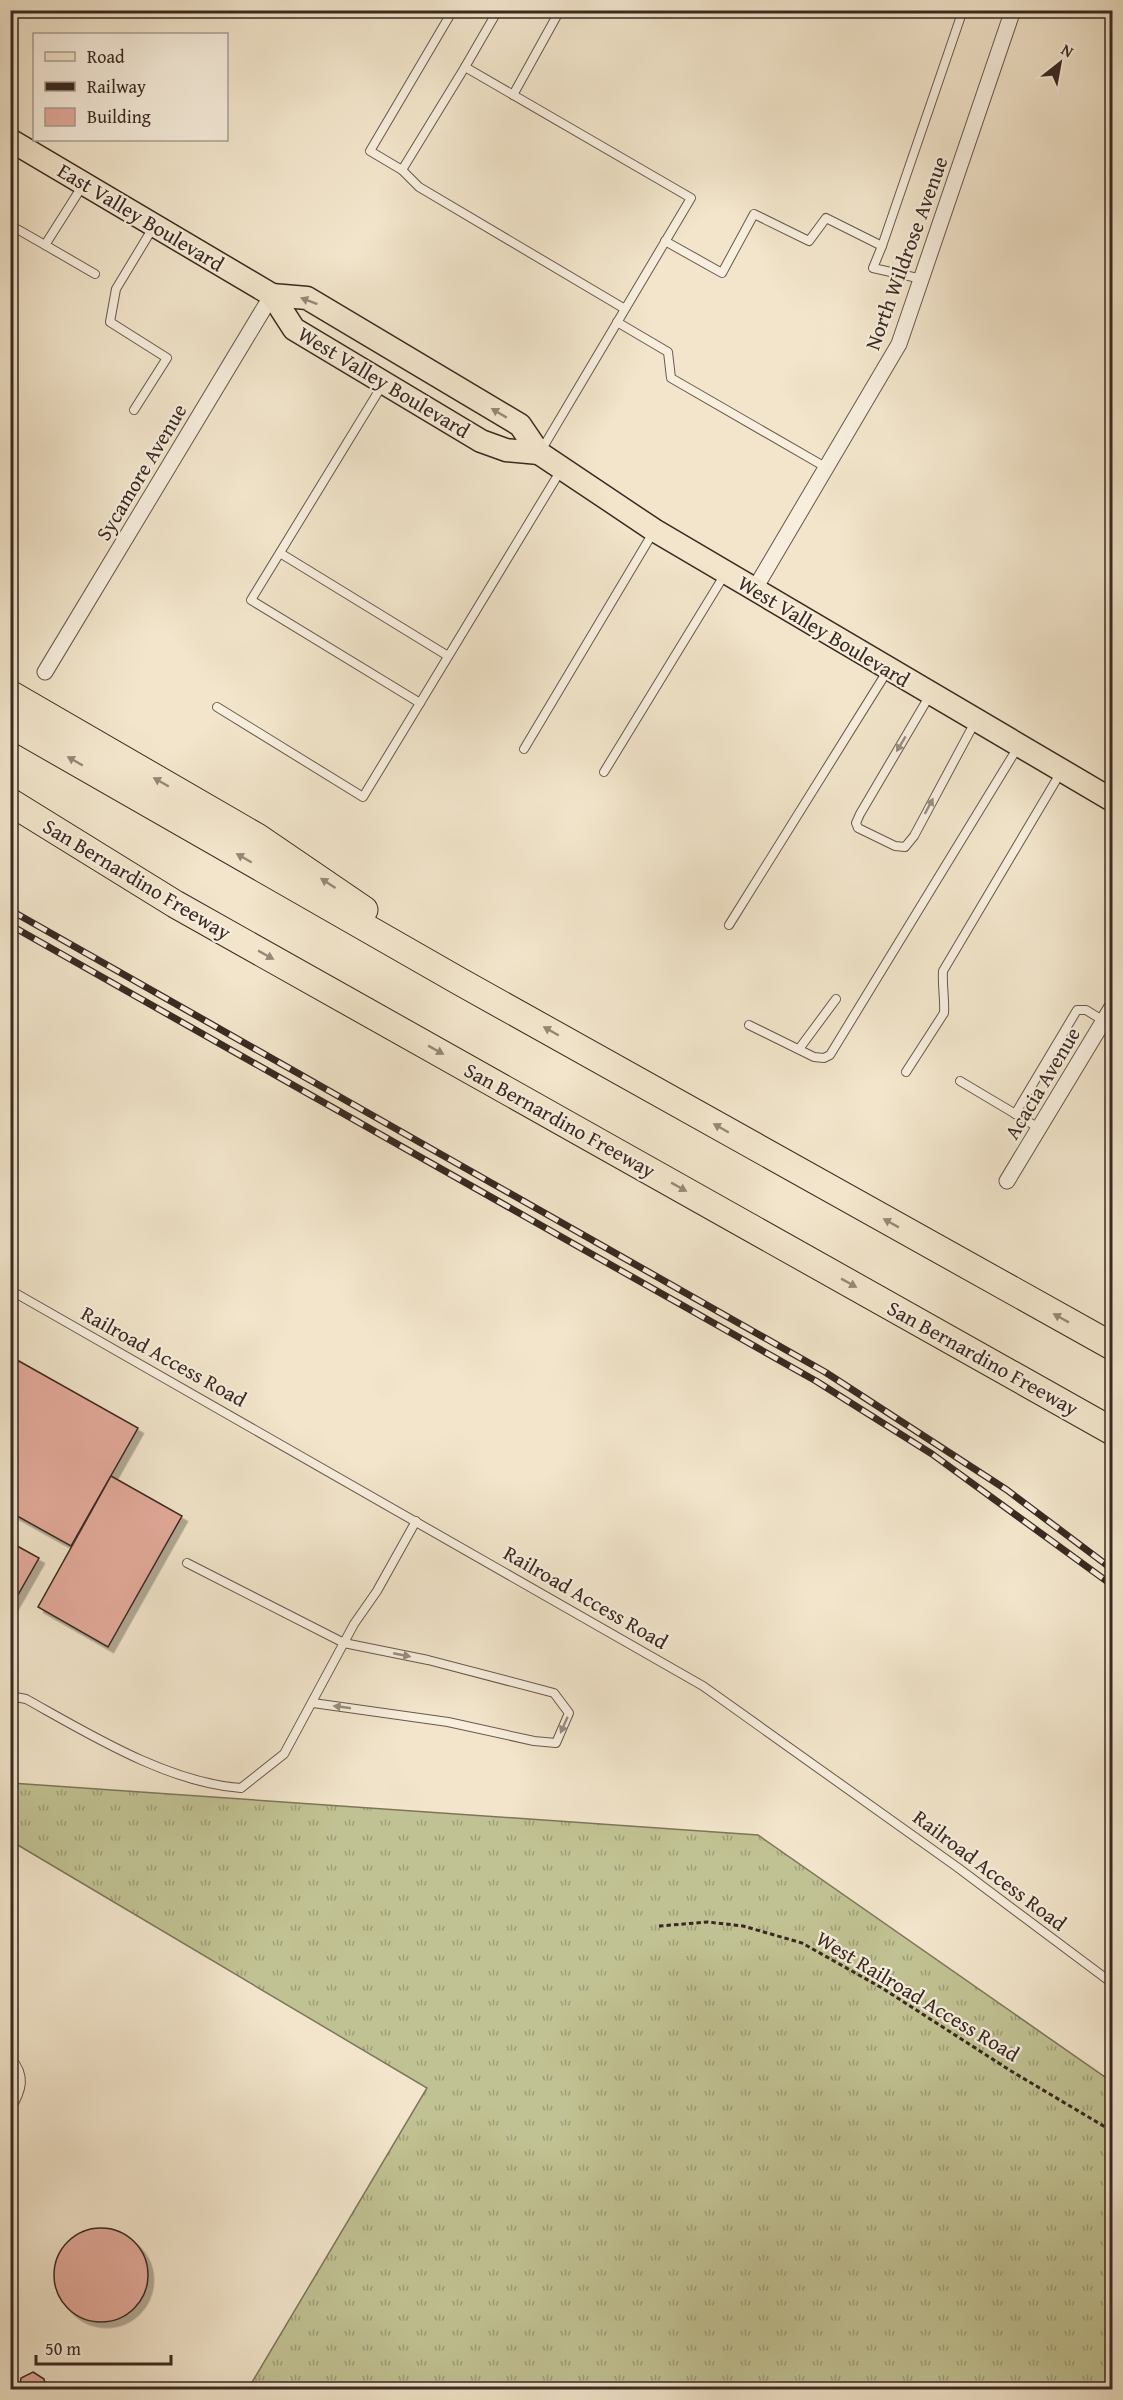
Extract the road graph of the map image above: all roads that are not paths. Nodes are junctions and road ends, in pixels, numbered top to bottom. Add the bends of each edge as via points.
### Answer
1 (453, 10) edge
2 (498, 10) edge
3 (560, 10) edge
4 (963, 10) edge
5 (1013, 10) edge
6 (465, 67) junction
7 (513, 95) junction
8 (10, 140) edge
9 (402, 170) junction
10 (84, 183) junction
11 (154, 225) junction
12 (17, 229) dead end
13 (665, 240) junction
14 (45, 245) junction
15 (882, 246) junction
16 (95, 274) dead end
17 (922, 279) junction
18 (272, 295) junction
19 (625, 309) junction
20 (617, 322) junction
21 (383, 382) junction
22 (134, 410) dead end
23 (539, 453) junction
24 (562, 468) junction
25 (827, 468) junction
26 (654, 530) junction
27 (280, 553) junction
28 (726, 573) junction
29 (754, 590) junction
30 (448, 656) junction
31 (888, 669) junction
32 (45, 672) dead end
33 (10, 694) edge
34 (931, 694) junction
35 (420, 703) junction
36 (218, 707) dead end
37 (976, 720) junction
38 (10, 724) edge
39 (1018, 746) junction
40 (524, 748) dead end
41 (1062, 771) junction
42 (604, 772) dead end
43 (1113, 800) edge
44 (10, 802) edge
45 (10, 820) edge
46 (100, 860) junction
47 (729, 925) dead end
48 (459, 981) junction
49 (836, 999) dead end
50 (1113, 1007) edge
51 (1104, 1021) junction
52 (749, 1025) dead end
53 (799, 1049) junction
54 (906, 1072) dead end
55 (960, 1081) dead end
56 (1015, 1114) junction
57 (1039, 1128) junction
58 (1007, 1181) dead end
59 (10, 1290) edge
60 (1113, 1346) edge
61 (1113, 1431) edge
62 (416, 1521) junction
63 (187, 1563) dead end
64 (344, 1643) junction
65 (10, 1696) edge
66 (313, 1702) junction
67 (1113, 1983) edge
68 (10, 2056) edge
69 (10, 2111) edge

1 - 9 lane via 370,151
2 - 6 lane
3 - 7 lane
4 - 15 lane
5 - 17 street, North Wildrose Avenue
6 - 7 lane
6 - 9 lane
7 - 13 lane via 691,198
8 - 10 main road, East Valley Boulevard
9 - 19 lane via 419,187
10 - 11 main road, East Valley Boulevard
10 - 14 lane
11 - 18 main road, East Valley Boulevard
11 - 22 lane via 116,289 110,322 167,358
12 - 14 lane
13 - 15 lane via 722,273 754,214 808,241 826,218
13 - 19 lane
14 - 16 lane
15 - 17 lane via 873,268
17 - 25 street, North Wildrose Avenue via 899,344
18 - 21 main road, West Valley Boulevard via 294,329
23 -> 18 main road, West Valley Boulevard via 520,426 308,298
18 - 32 street, Sycamore Avenue
19 - 20 lane
20 - 23 lane
20 - 25 lane via 668,352 671,378
21 - 23 main road, West Valley Boulevard via 482,441 506,450
21 - 27 lane
23 - 24 main road, West Valley Boulevard
24 - 26 main road, West Valley Boulevard
24 - 30 lane
25 - 29 street, North Wildrose Avenue
26 - 28 main road, West Valley Boulevard
26 - 40 lane
27 - 30 lane
27 - 35 lane via 251,600
28 - 29 main road, West Valley Boulevard
28 - 42 lane
29 - 31 main road, West Valley Boulevard
30 - 35 lane
31 - 34 main road, West Valley Boulevard
31 - 47 lane
48 -> 33 highway via 338,890 257,837
34 - 37 main road, West Valley Boulevard
34 -> 37 lane via 860,814 858,828 905,847
35 - 36 lane via 363,797
37 - 39 main road, West Valley Boulevard
48 -> 38 highway
39 - 41 main road, West Valley Boulevard
39 - 53 lane via 834,1050 824,1058
41 - 43 main road, West Valley Boulevard
41 - 54 lane via 943,971 944,1013
44 - 46 highway, San Bernardino Freeway
45 - 46 highway
46 -> 61 highway, San Bernardino Freeway
60 -> 48 highway
49 - 53 lane
50 - 51 street, Acacia Avenue
51 - 56 lane via 1082,1008 1077,1010
51 - 57 street, Acacia Avenue
52 - 53 lane
55 - 56 lane
56 - 57 lane
57 - 58 street, Acacia Avenue
59 - 62 lane, Railroad Access Road
62 - 64 lane
62 - 67 lane, Railroad Access Road via 704,1686
63 - 64 lane
64 - 66 lane
64 -> 66 lane via 554,1693 569,1713 556,1743
65 - 66 lane via 26,1700 124,1753 216,1786 241,1788 284,1754
68 - 69 lane via 22,2074 22,2086

